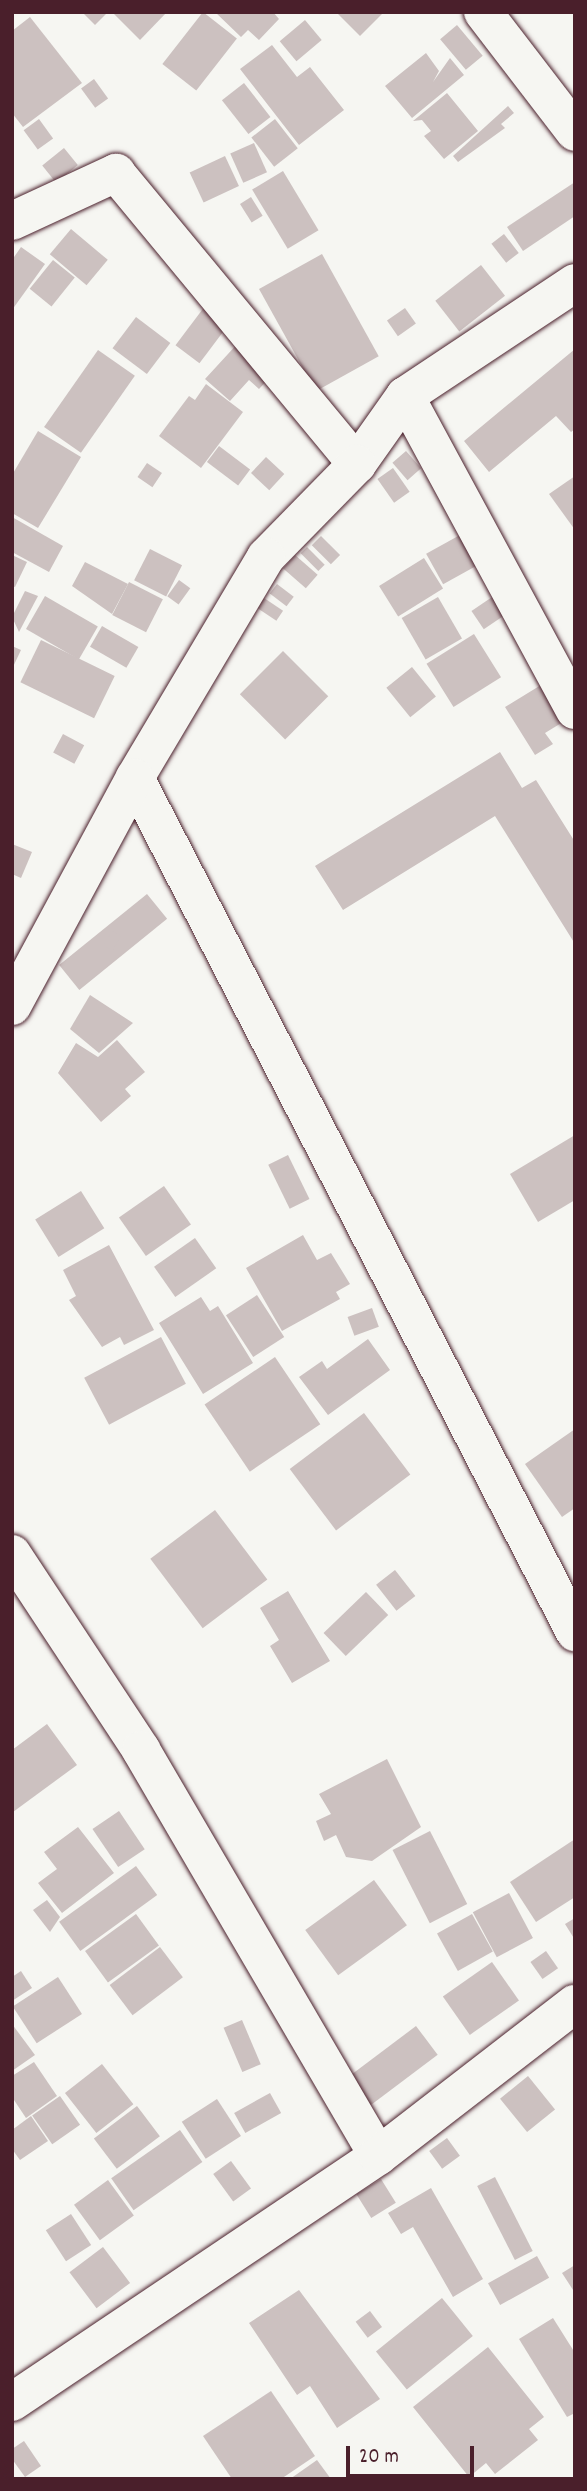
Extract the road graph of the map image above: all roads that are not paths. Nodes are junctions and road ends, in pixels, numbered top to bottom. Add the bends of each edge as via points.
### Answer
1 (484, 12) edge
2 (575, 132) edge
3 (12, 221) edge
4 (575, 283) edge
5 (405, 396) junction
6 (356, 464) junction
7 (575, 710) edge
8 (135, 778) junction
9 (12, 1006) edge
10 (12, 1554) edge
11 (568, 1607) edge
12 (575, 2004) edge
13 (378, 2157) junction
14 (12, 2402) edge

1 - 2 street
3 - 6 street via 116,173
4 - 5 street
5 - 6 street
5 - 7 street
6 - 8 street via 267,557
8 - 9 street
8 - 11 street
10 - 13 street via 141,1750
12 - 13 street
13 - 14 street

